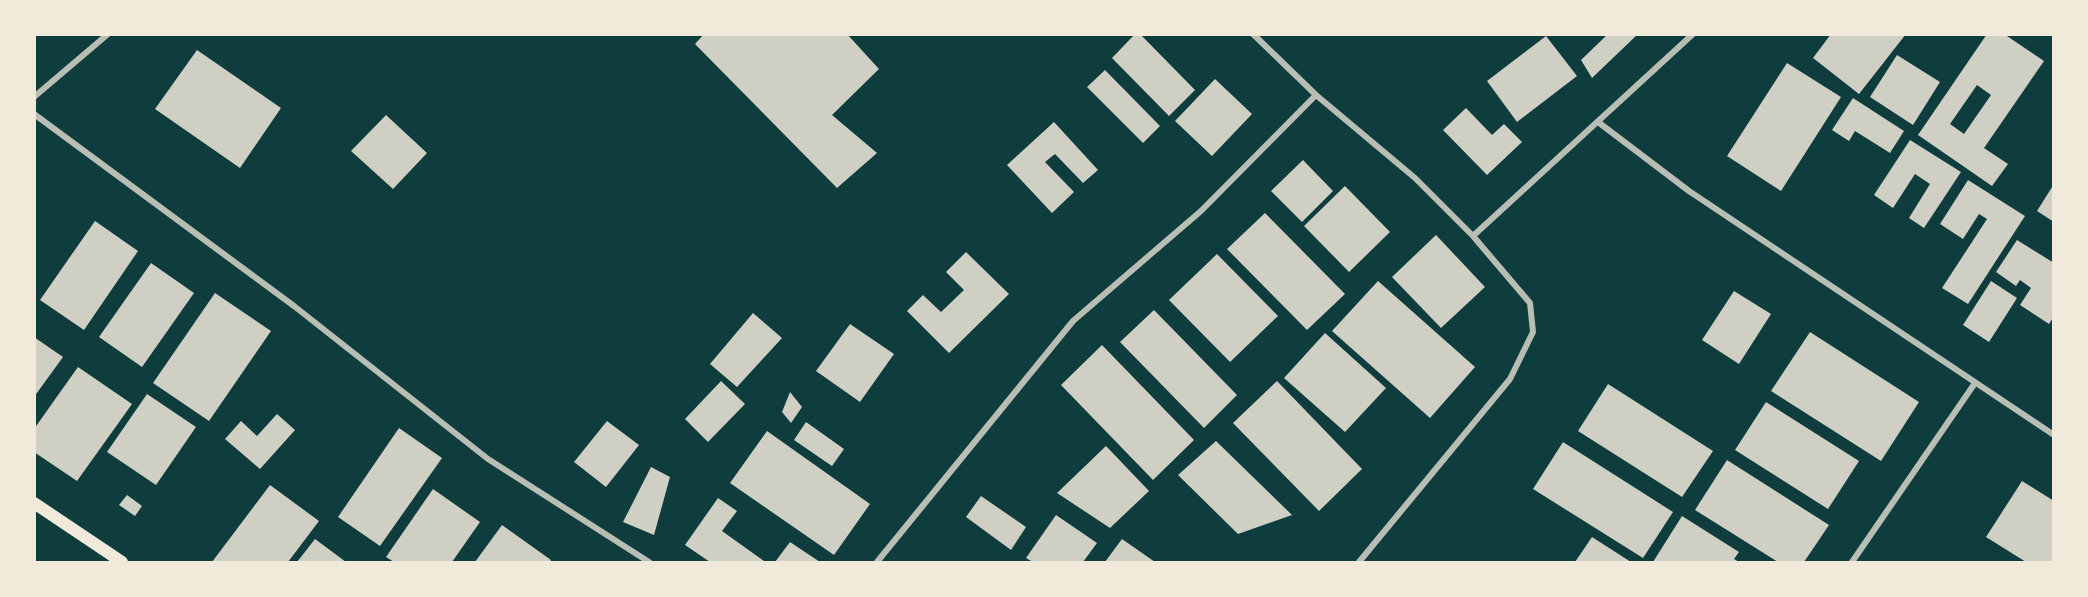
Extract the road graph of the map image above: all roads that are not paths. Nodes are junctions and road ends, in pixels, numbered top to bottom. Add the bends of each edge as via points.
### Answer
1 (108, 34) edge
2 (1253, 34) edge
3 (1693, 34) edge
4 (1316, 95) junction
5 (34, 97) edge
6 (34, 114) edge
7 (1598, 122) junction
8 (1473, 236) junction
9 (1975, 383) junction
10 (2054, 435) edge
11 (34, 502) edge
12 (122, 562) edge
13 (649, 562) edge
14 (877, 562) edge
15 (1359, 562) edge
16 (1852, 562) edge

1 - 5 street
2 - 4 street
3 - 7 street
4 - 8 street via 1415,178
4 - 14 street via 1201,212 1073,321
6 - 13 street via 294,306 488,459
7 - 8 street
7 - 9 street via 1689,191
8 - 15 street via 1530,303 1533,332 1510,379
9 - 10 street
9 - 16 street
11 - 12 main road

